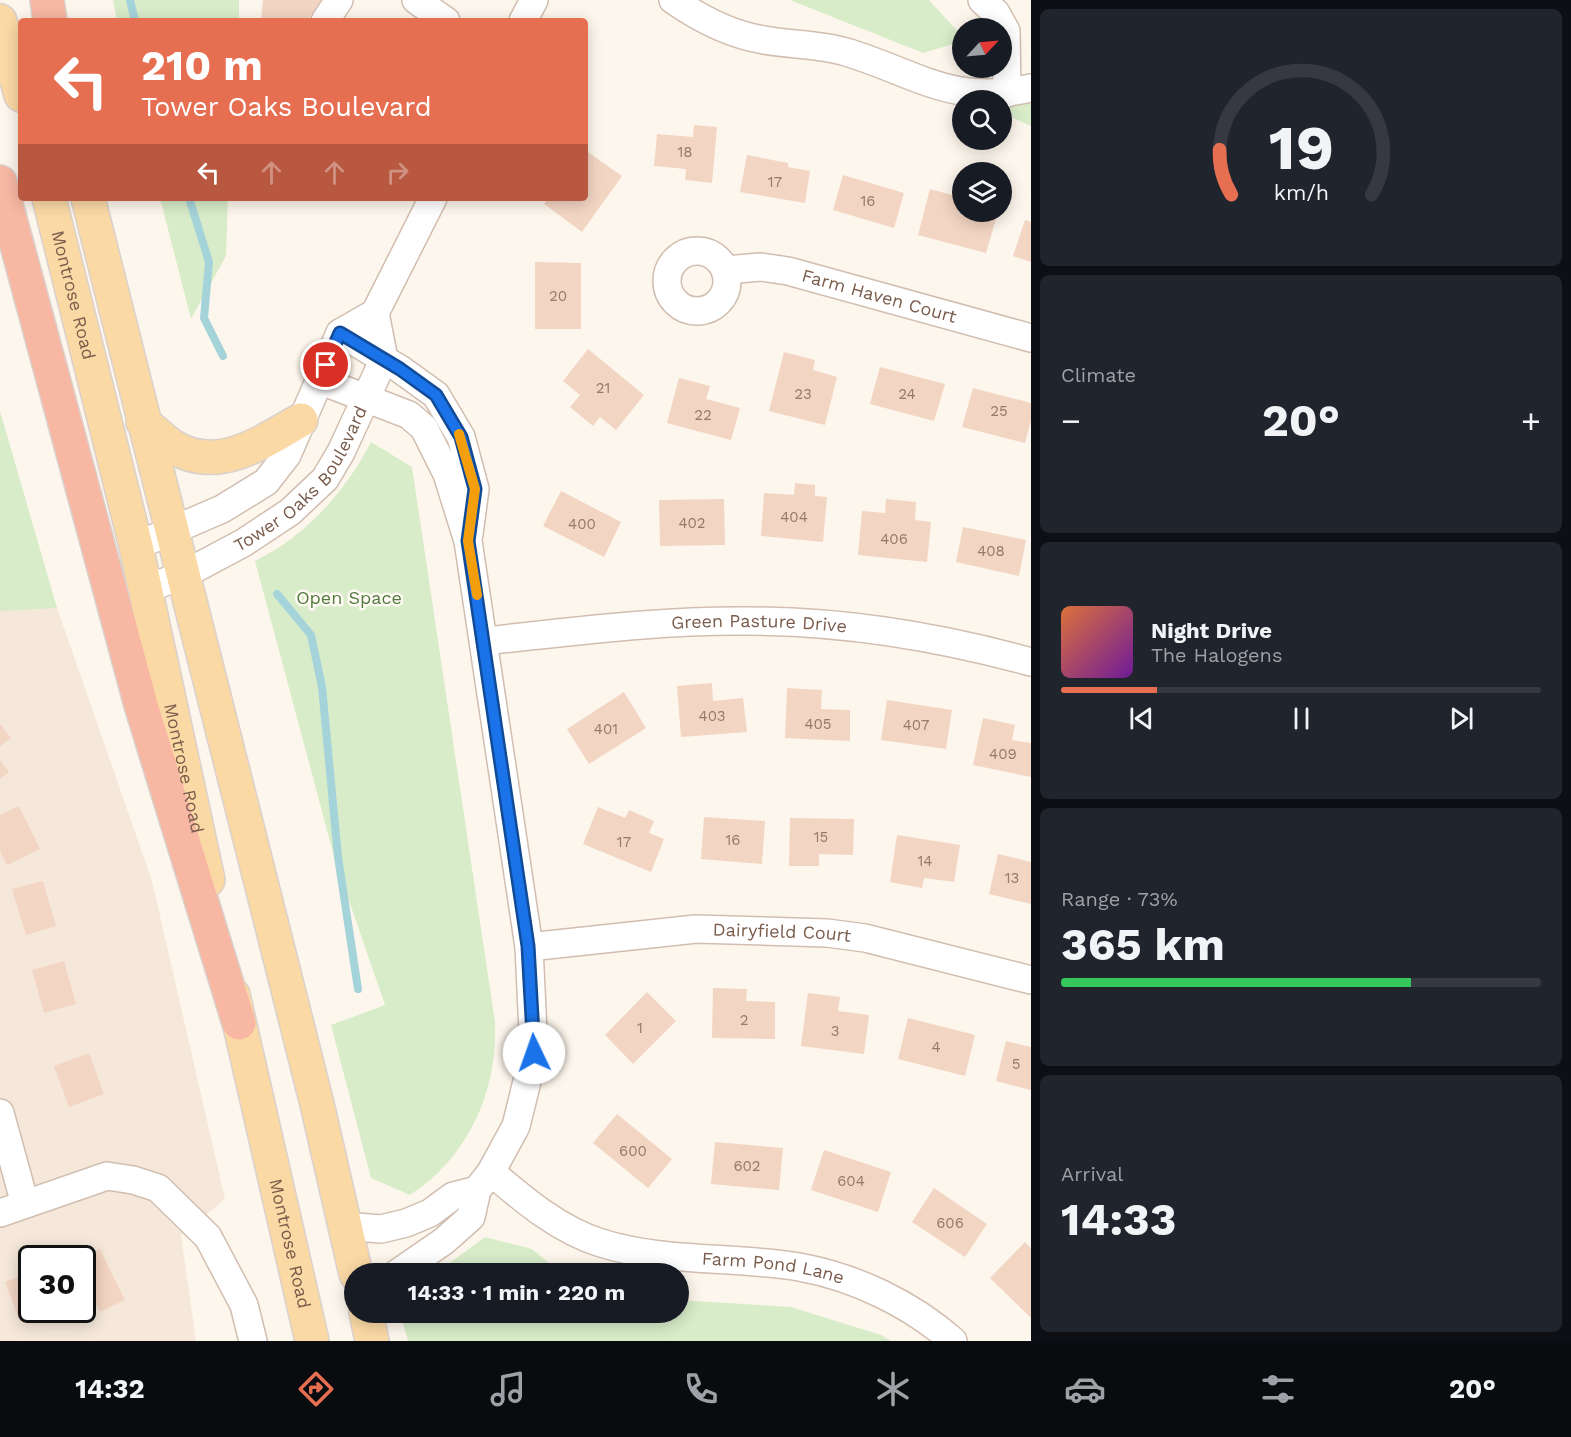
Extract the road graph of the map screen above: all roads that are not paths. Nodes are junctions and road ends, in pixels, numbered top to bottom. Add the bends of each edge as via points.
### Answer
1 (39, 0) edge
2 (47, 0) edge
3 (339, 0) edge
4 (534, 0) edge
5 (673, 0) edge
6 (982, 0) edge
7 (414, 8) edge
8 (43, 18) edge
9 (50, 18) edge
10 (327, 18) edge
11 (439, 18) edge
12 (525, 18) edge
13 (0, 21) edge
14 (18, 84) edge
15 (1019, 90) edge
16 (0, 182) edge
17 (50, 201) edge
18 (89, 201) edge
19 (431, 201) edge
20 (725, 270) dead end
21 (375, 312) junction
22 (340, 333) junction
23 (1031, 338) edge
24 (384, 359) junction
25 (319, 380) junction
26 (366, 399) junction
27 (301, 420) junction
28 (143, 422) junction
29 (171, 533) junction
30 (468, 541) junction
31 (136, 546) junction
32 (183, 575) junction
33 (146, 589) junction
34 (484, 641) junction
35 (1031, 662) edge
36 (528, 946) junction
37 (1031, 980) edge
38 (238, 1023) junction
39 (0, 1113) edge
40 (484, 1181) junction
41 (12, 1209) edge
42 (344, 1226) junction
43 (353, 1263) edge
44 (412, 1263) edge
45 (368, 1323) edge
46 (253, 1341) edge
47 (312, 1341) edge
48 (372, 1341) edge
49 (953, 1341) edge

1 - 8 main road
2 - 9 highway
3 - 10 street
4 - 12 street
5 - 15 street via 719,26 763,40 844,52 952,91
6 - 15 street via 1006,30
7 - 11 street
13 - 14 main road
16 - 38 highway via 141,705
17 - 31 main road, Montrose Road
18 - 28 main road, Montrose Road
19 - 21 street
20 - 23 street, Farm Haven Court via 761,267 788,271
21 - 22 street
21 - 24 street
22 - 24 street
22 - 25 street, Tower Oaks Boulevard
24 - 26 street, Tower Oaks Boulevard
24 - 30 street via 436,395 461,437 475,489
25 - 26 street
25 - 27 street, Tower Oaks Boulevard
26 - 30 street via 409,415 424,428 447,474
26 - 32 street, Tower Oaks Boulevard via 325,478 290,512
27 - 28 main road via 248,451 215,458 174,447
27 - 29 street, Tower Oaks Boulevard via 287,455 266,482
28 - 29 main road, Montrose Road
29 - 31 street, Tower Oaks Boulevard
29 - 32 main road, Montrose Road
30 - 34 street
31 - 33 main road, Montrose Road
32 - 33 street, Tower Oaks Boulevard
32 - 42 main road, Montrose Road via 317,1104
33 - 38 main road, Montrose Road
34 - 35 street, Green Pasture Drive via 651,624 748,621 937,639
34 - 36 street
36 - 37 street, Dairyfield Court via 696,929 827,933
36 - 40 street via 534,1053 516,1126
38 - 47 main road, Montrose Road
39 - 41 street
40 - 42 street via 406,1223 381,1229
40 - 44 street via 471,1218
40 - 49 street, Farm Pond Lane via 601,1243 650,1253 800,1267 847,1280 929,1320
41 - 46 street via 107,1176 158,1188 208,1237 244,1305
42 - 43 main road, Montrose Road
45 - 48 main road

